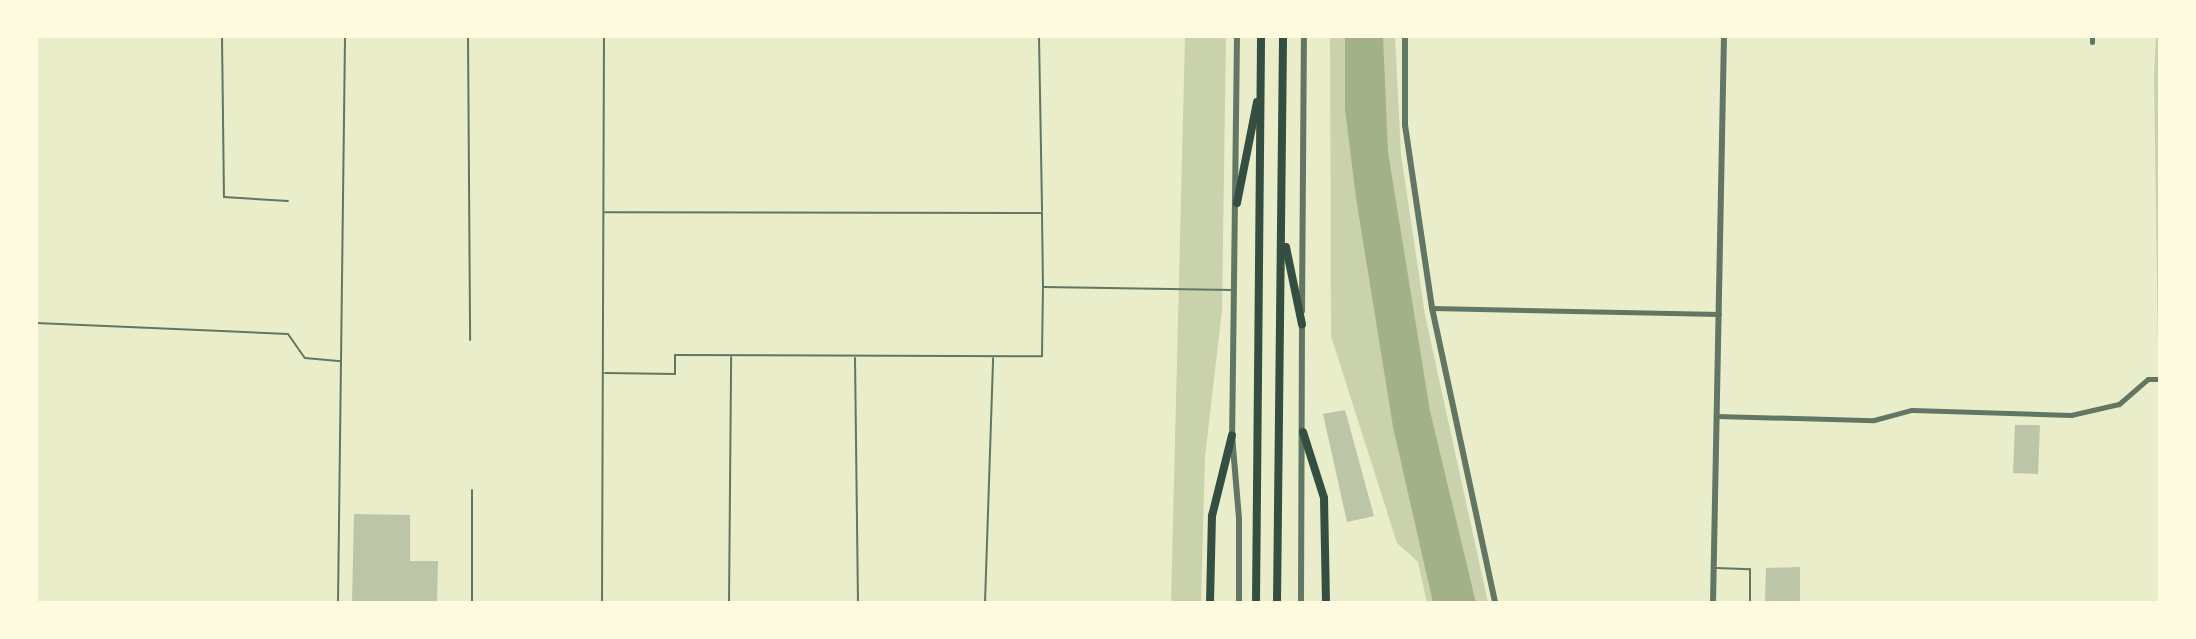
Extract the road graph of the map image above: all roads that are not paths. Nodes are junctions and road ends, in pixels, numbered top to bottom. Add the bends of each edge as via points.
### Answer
1 (222, 36) edge
2 (345, 36) edge
3 (468, 36) edge
4 (604, 36) edge
5 (1039, 36) edge
6 (1237, 36) edge
7 (1261, 36) edge
8 (1283, 36) edge
9 (1304, 36) edge
10 (1405, 36) edge
11 (1724, 36) edge
12 (1261, 81) junction
13 (288, 201) dead end
14 (1237, 203) junction
15 (605, 212) junction
16 (1042, 213) junction
17 (1282, 230) junction
18 (1043, 287) junction
19 (1236, 290) junction
20 (1432, 308) junction
21 (1719, 314) junction
22 (36, 323) edge
23 (1302, 324) junction
24 (470, 340) dead end
25 (731, 355) junction
26 (855, 357) junction
27 (993, 357) junction
28 (342, 361) junction
29 (605, 373) junction
30 (2160, 379) edge
31 (1716, 416) junction
32 (1303, 432) junction
33 (1232, 435) junction
34 (472, 490) dead end
35 (1713, 568) junction
36 (338, 603) edge
37 (472, 603) edge
38 (602, 603) edge
39 (729, 603) edge
40 (858, 603) edge
41 (985, 603) edge
42 (1210, 603) edge
43 (1239, 603) edge
44 (1256, 603) edge
45 (1277, 603) edge
46 (1301, 603) edge
47 (1326, 603) edge
48 (1495, 603) edge
49 (1713, 603) edge
50 (1750, 603) edge

1 - 13 lane via 224,197
2 - 28 lane
3 - 24 lane
4 - 15 lane
5 - 16 lane
6 - 14 street
7 - 12 main road
8 - 17 main road
9 - 23 street
10 - 20 street via 1405,125
11 - 21 street
12 - 14 main road
12 - 44 main road
14 - 19 street
15 - 16 lane
15 - 29 lane
16 - 18 lane
17 - 23 main road
17 - 45 main road
18 - 19 lane
18 - 27 lane via 1042,356
19 - 33 street
20 - 21 street
20 - 48 street
21 - 31 street
22 - 28 lane via 288,334 305,358
23 - 32 street
25 - 26 lane
25 - 29 lane via 675,355 675,374
25 - 39 lane
26 - 27 lane
26 - 40 lane
27 - 41 lane
28 - 36 lane
29 - 38 lane
30 - 31 street via 2148,379 2119,404 2071,415 1912,410 1874,420
31 - 35 street
32 - 46 street
32 - 47 main road via 1324,498
33 - 42 main road via 1212,516
33 - 43 street
34 - 37 lane
35 - 49 street
35 - 50 lane via 1750,569

